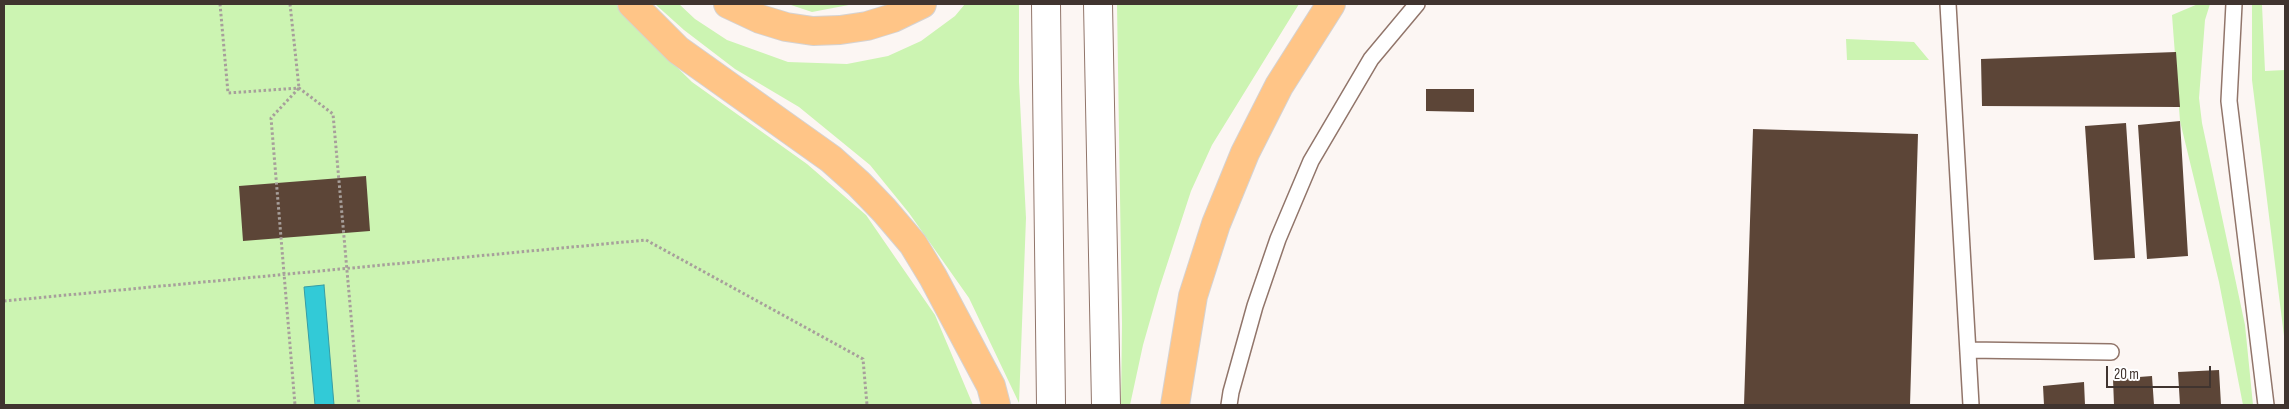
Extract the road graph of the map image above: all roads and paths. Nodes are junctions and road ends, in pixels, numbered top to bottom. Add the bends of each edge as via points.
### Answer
1 (220, 4) edge
2 (290, 4) edge
3 (632, 4) edge
4 (728, 4) edge
5 (922, 4) edge
6 (1046, 4) edge
7 (1098, 4) edge
8 (1331, 4) edge
9 (1417, 4) edge
10 (1948, 4) edge
11 (2234, 4) edge
12 (299, 88) junction
13 (347, 268) junction
14 (284, 274) junction
15 (4, 301) edge
16 (1968, 350) junction
17 (2111, 352) dead end
18 (295, 405) edge
19 (359, 405) edge
20 (867, 405) edge
21 (996, 405) edge
22 (1051, 405) edge
23 (1106, 405) edge
24 (1174, 405) edge
25 (1229, 405) edge
26 (1971, 405) edge
27 (2266, 405) edge

1 - 12 path via 228,93
2 - 12 path
3 - 21 highway via 678,50 831,159 884,210 913,244 933,277 991,386
4 - 5 highway via 786,28 813,31 867,26
6 - 22 street
7 - 23 street
8 - 24 highway via 1279,86 1244,153 1216,224 1193,296
9 - 25 lane via 1371,59 1311,162 1278,239 1255,306
10 - 16 lane
11 - 27 lane via 2228,101
12 - 13 path via 333,114
12 - 14 path via 271,118
13 - 14 path
13 - 19 path
13 - 20 path via 646,240 863,359
14 - 15 path
14 - 18 path
16 - 17 lane
16 - 26 lane

